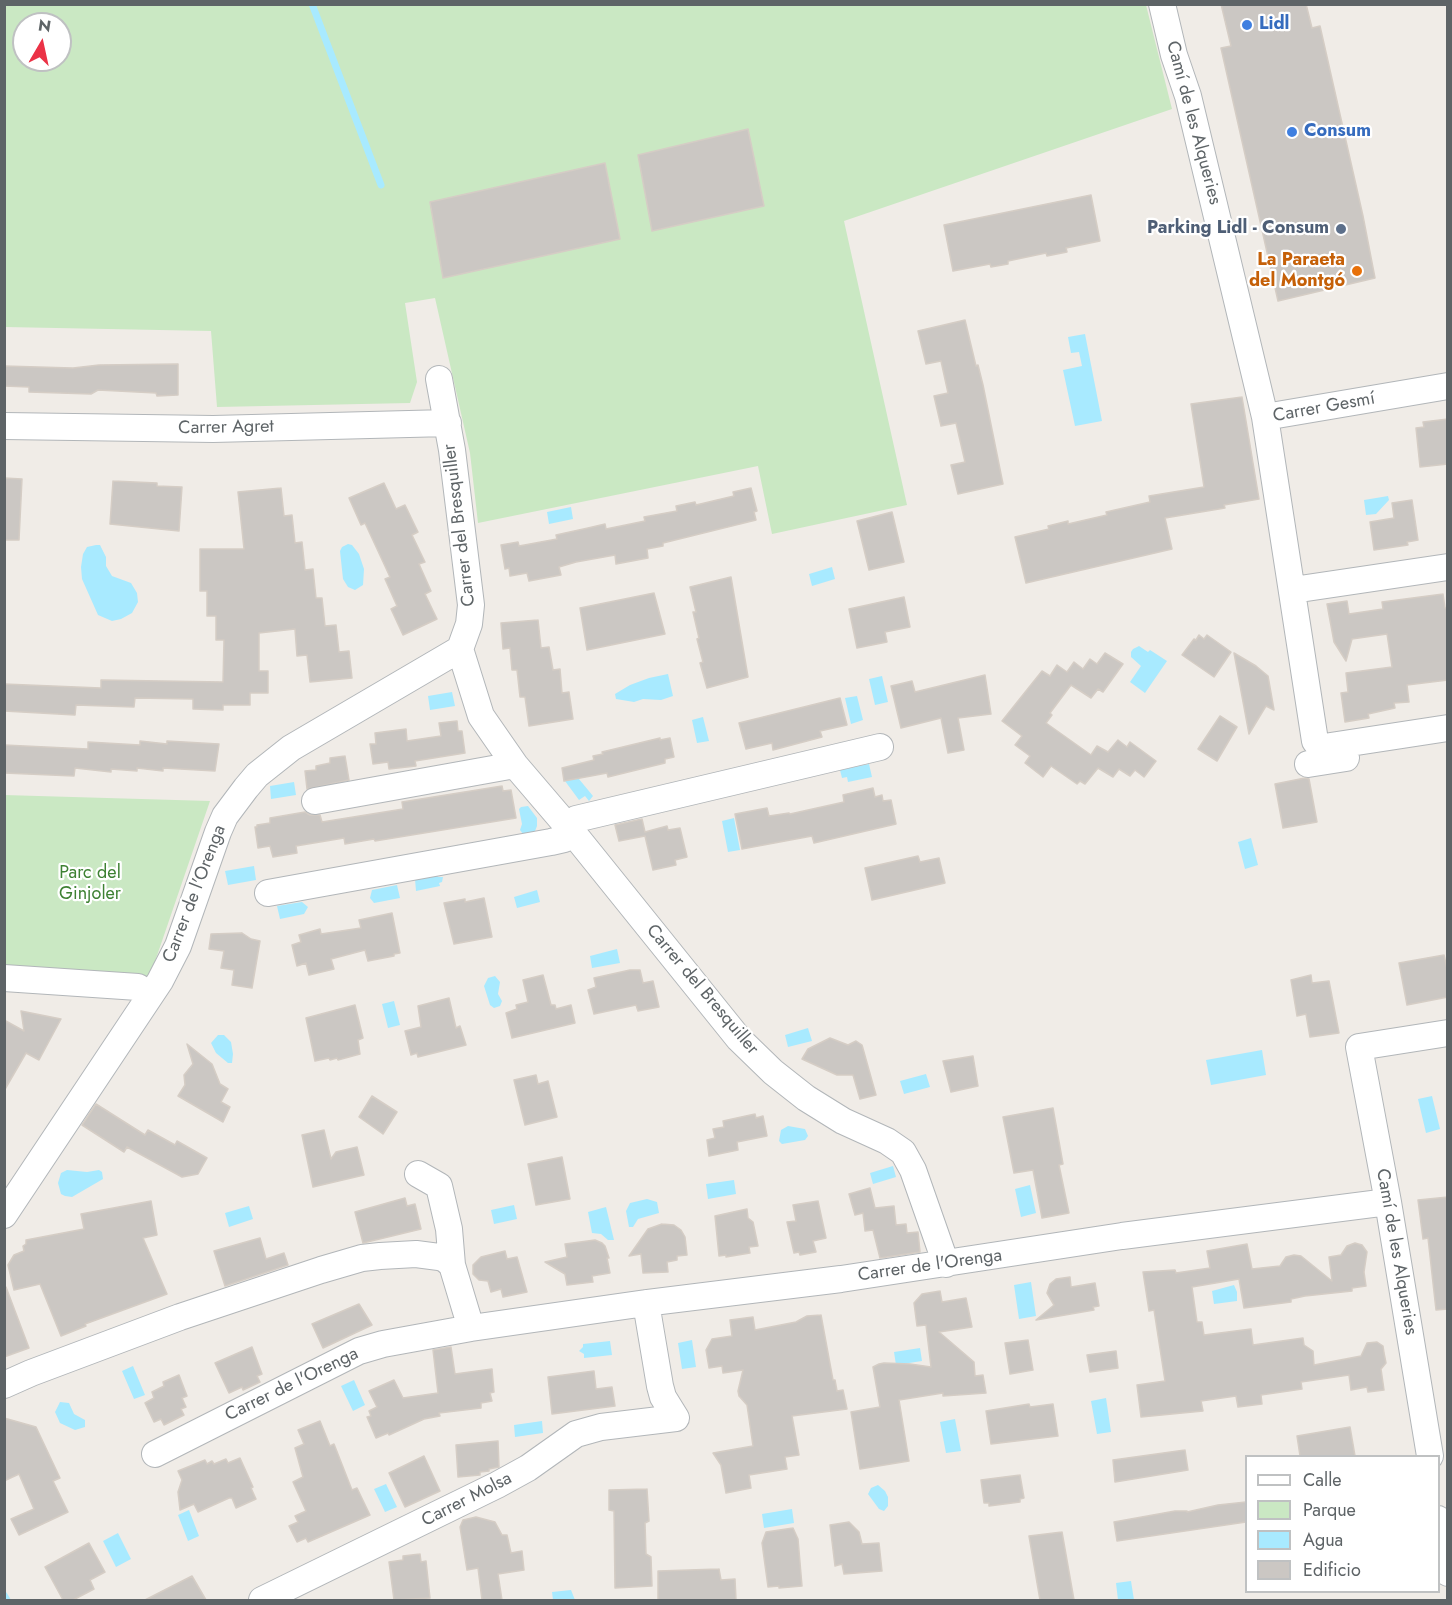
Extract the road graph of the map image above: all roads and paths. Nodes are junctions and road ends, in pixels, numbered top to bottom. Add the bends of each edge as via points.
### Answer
1 (1162, 4) edge
2 (439, 379) dead end
3 (1448, 386) edge
4 (1265, 417) junction
5 (448, 423) junction
6 (4, 426) edge
7 (1448, 567) edge
8 (1293, 590) junction
9 (460, 650) junction
10 (1448, 728) edge
11 (1448, 742) edge
12 (880, 747) dead end
13 (1308, 764) dead end
14 (515, 765) junction
15 (315, 801) dead end
16 (570, 829) junction
17 (268, 893) dead end
18 (4, 978) edge
19 (150, 995) junction
20 (1448, 1033) edge
21 (418, 1174) dead end
22 (1388, 1202) junction
23 (4, 1215) edge
24 (946, 1264) junction
25 (452, 1265) junction
26 (646, 1303) junction
27 (471, 1328) junction
28 (4, 1385) edge
29 (156, 1454) dead end
30 (1430, 1455) edge
31 (1440, 1530) edge
32 (1448, 1573) edge
33 (262, 1600) edge

1 - 4 street, Camí de les Alqueries via 1191,107
2 - 5 street, Carrer del Bresquiller
3 - 4 street, Carrer Gesmí
4 - 8 street, Carrer Gesmí
5 - 6 street, Carrer Agret via 213,429
5 - 9 street, Carrer del Bresquiller via 471,612
7 - 8 street
8 - 10 street, Carrer Gesmí via 1318,745
9 - 14 street, Carrer del Bresquiller via 481,716
9 - 19 street, Carrer de l'Orenga via 291,748 257,775 225,816 178,946
11 - 13 street
12 - 16 street via 576,819
14 - 15 street
14 - 16 street, Carrer del Bresquiller
16 - 17 street via 564,839 551,842
16 - 24 street, Carrer del Bresquiller via 754,1054 790,1087 822,1109 903,1152
18 - 19 street via 138,987
19 - 23 street, Carrer de l'Orenga
20 - 22 street, Camí de les Alqueries via 1359,1047
21 - 25 street via 439,1186
22 - 24 street, Carrer de l'Orenga via 1122,1236
22 - 30 street, Camí de les Alqueries
24 - 26 street, Carrer de l'Orenga
25 - 27 street
25 - 28 street via 439,1257 416,1254 343,1263 180,1317
26 - 27 street, Carrer de l'Orenga
26 - 33 street, Carrer Molsa via 660,1386 676,1418 576,1434 497,1485
27 - 29 street, Carrer de l'Orenga via 359,1351
31 - 32 street

